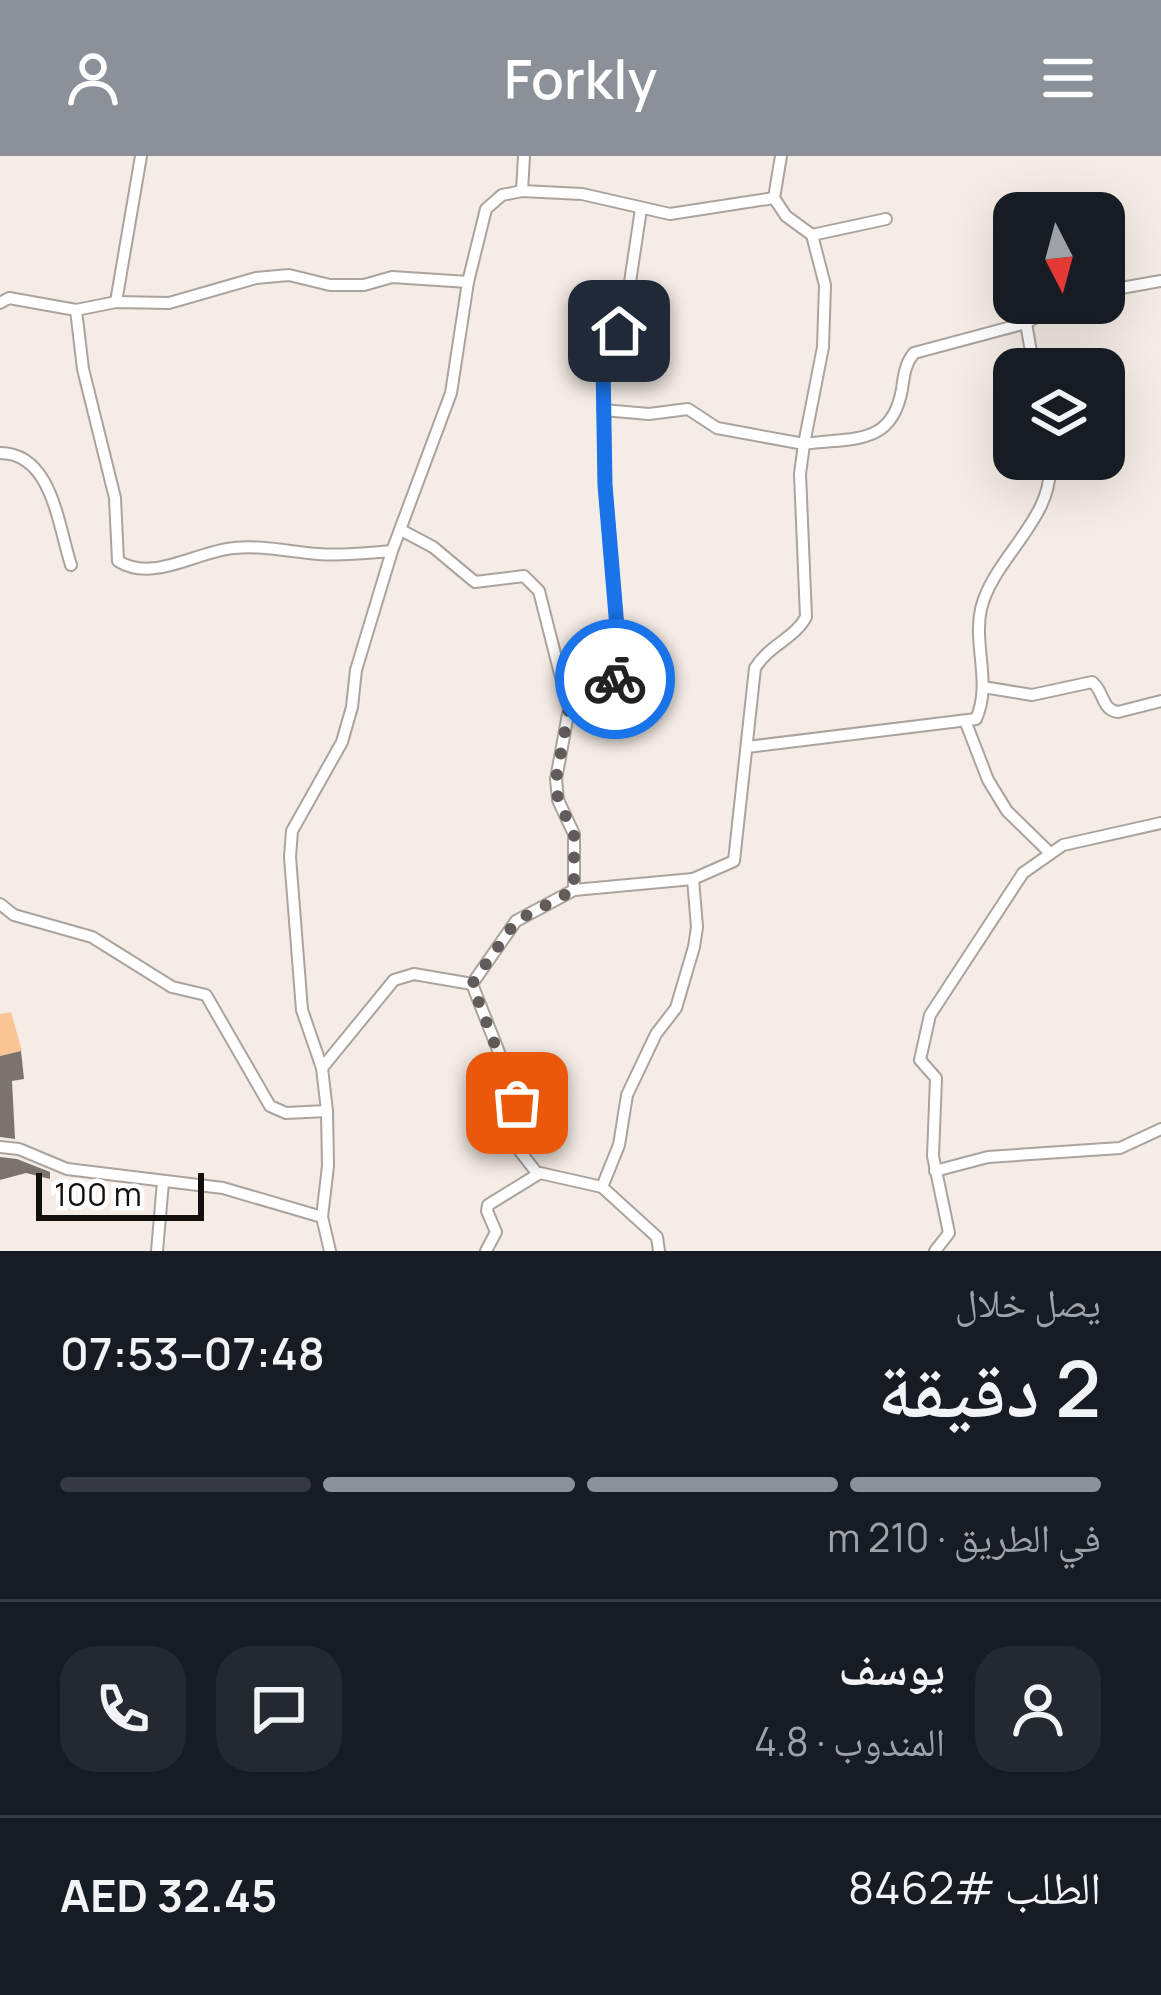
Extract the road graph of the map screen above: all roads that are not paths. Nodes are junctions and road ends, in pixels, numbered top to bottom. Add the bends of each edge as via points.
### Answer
1 (141, 156) edge
2 (524, 156) edge
3 (781, 156) edge
4 (522, 191) junction
5 (774, 197) junction
6 (641, 209) junction
7 (886, 218) dead end
8 (812, 235) junction
9 (1161, 280) edge
10 (468, 282) junction
11 (1125, 287) edge
12 (116, 302) junction
13 (0, 303) edge
14 (76, 310) junction
15 (1022, 324) edge
16 (603, 410) junction
17 (804, 444) junction
18 (0, 453) edge
19 (1048, 480) edge
20 (401, 530) junction
21 (392, 551) junction
22 (71, 565) dead end
23 (983, 687) junction
24 (1161, 701) edge
25 (569, 709) junction
26 (966, 722) junction
27 (746, 748) junction
28 (1161, 823) edge
29 (1048, 852) junction
30 (693, 878) junction
31 (574, 890) junction
32 (0, 904) edge
33 (472, 984) junction
34 (322, 1068) junction
35 (327, 1112) junction
36 (1161, 1129) edge
37 (0, 1147) edge
38 (935, 1171) junction
39 (537, 1173) junction
40 (163, 1182) junction
41 (602, 1187) junction
42 (322, 1217) junction
43 (158, 1251) edge
44 (330, 1251) edge
45 (486, 1251) edge
46 (658, 1251) edge
47 (935, 1251) edge

1 - 12 street
2 - 4 street
3 - 5 street
4 - 6 street
4 - 10 street via 486,209
5 - 6 street via 670,214
5 - 8 street
6 - 16 street via 627,302 603,365
7 - 8 street
8 - 17 street via 825,285 824,326
9 - 11 street
10 - 12 street via 392,277 330,285 290,275 169,304
10 - 20 street via 451,393
12 - 14 street
13 - 14 street
14 - 21 street via 115,498 118,561 165,566 236,548
15 - 17 street via 914,353 891,424 879,433
16 - 17 street via 688,409 717,428
16 - 25 street via 620,663 610,685
17 - 27 street via 806,617 755,668
18 - 22 street via 15,453 40,472
19 - 23 street via 981,610
20 - 21 street
20 - 25 street via 475,582 524,576 536,584
21 - 34 street via 342,742 292,831 302,1010
23 - 24 street via 1032,695 1091,682 1118,712
23 - 26 street via 976,719
25 - 31 street via 556,779 574,834
26 - 27 street
26 - 29 street via 1007,812
27 - 30 street via 737,855
28 - 29 street
29 - 38 street via 1012,886 925,1027 920,1060 936,1078
30 - 31 street
30 - 41 street via 694,947 676,1008 627,1095
31 - 33 street via 516,921
32 - 35 street via 92,937 172,987 206,995 270,1106
33 - 34 street via 415,974 394,980
33 - 39 street via 515,1094 520,1153
34 - 35 street
35 - 42 street
36 - 38 street via 1120,1148 988,1157
37 - 40 street via 67,1169
38 - 47 street via 949,1233
39 - 41 street
39 - 45 street via 488,1205 496,1232
40 - 42 street via 224,1188
40 - 43 street
41 - 46 street via 657,1237
42 - 44 street

